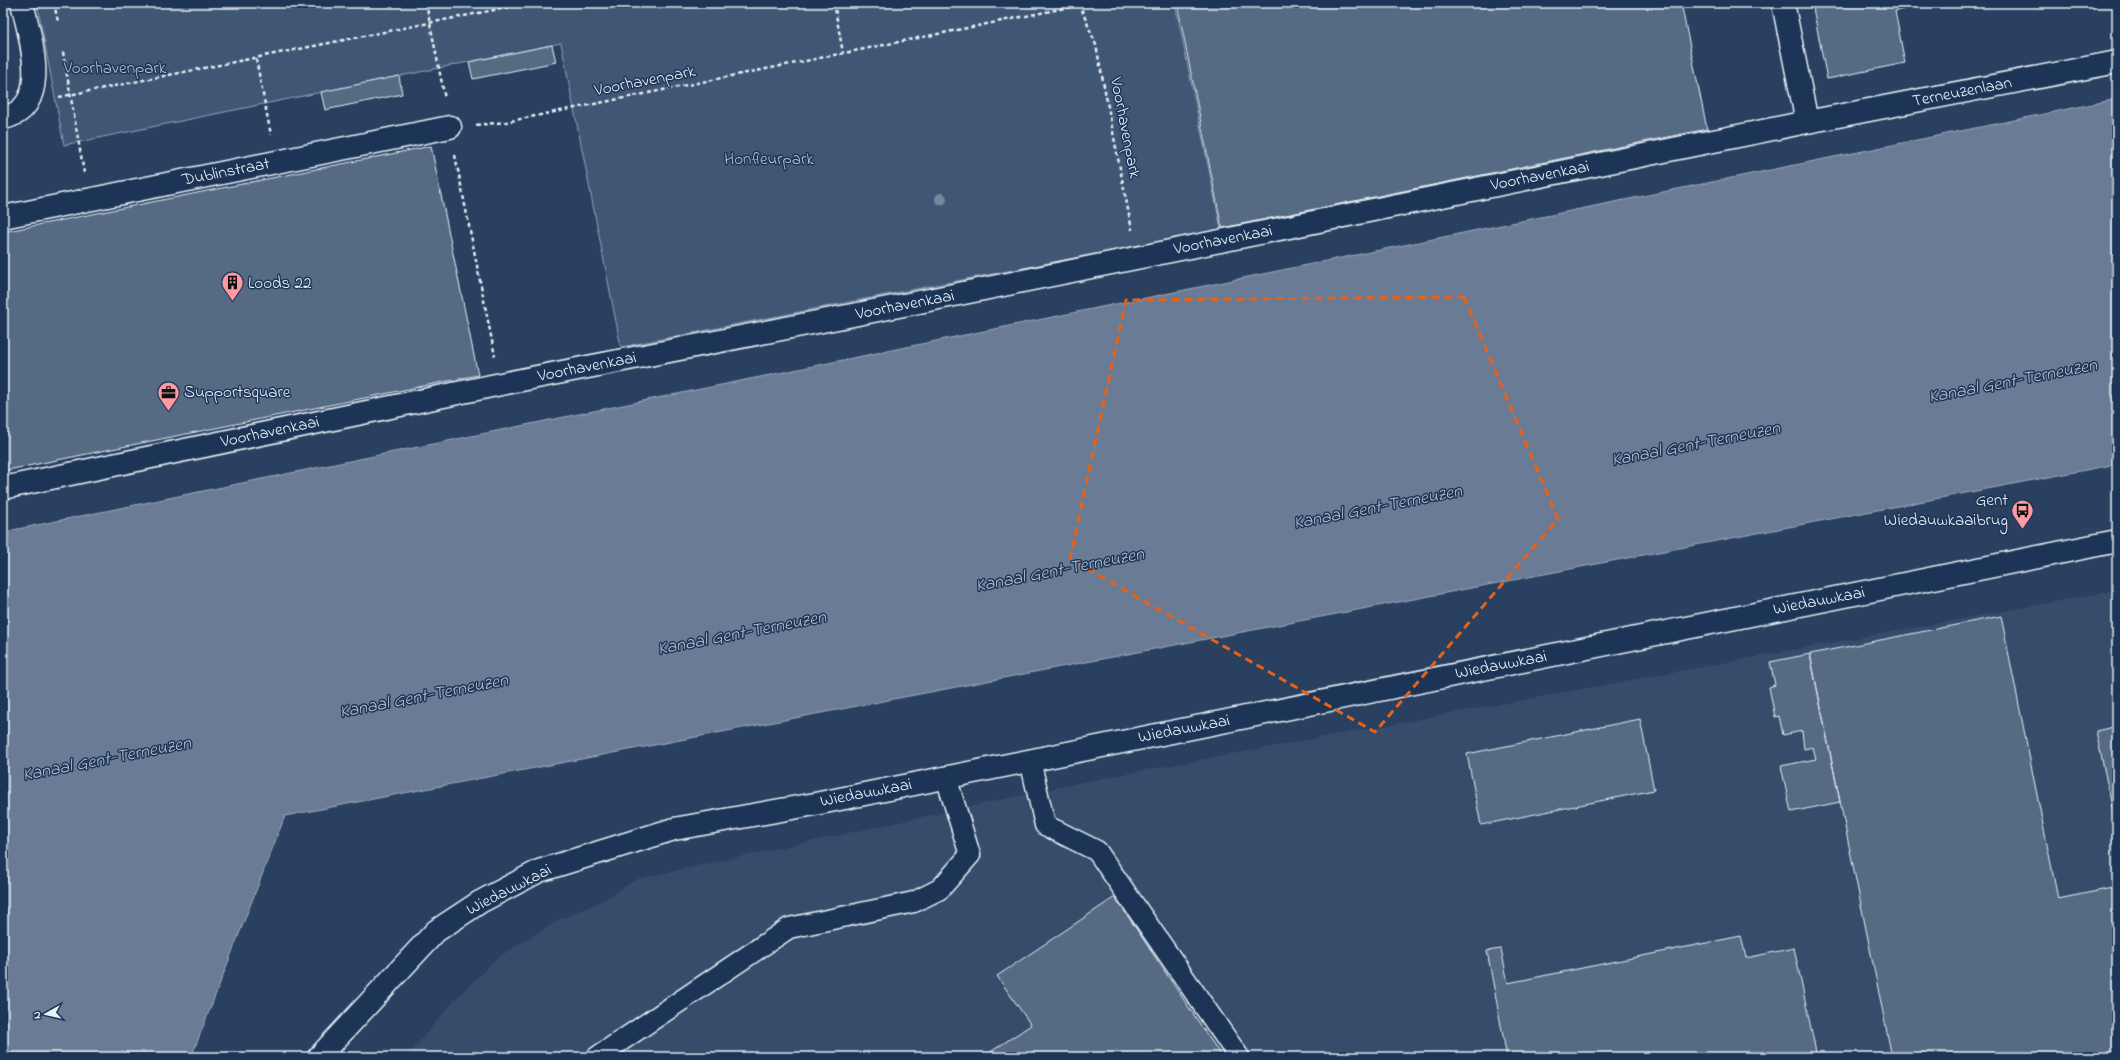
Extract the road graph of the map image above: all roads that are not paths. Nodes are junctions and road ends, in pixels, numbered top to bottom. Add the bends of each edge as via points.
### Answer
1 (22, 3) edge
2 (1783, 3) edge
3 (2117, 62) edge
4 (3, 118) edge
5 (1807, 122) junction
6 (450, 127) road end
7 (3, 217) edge
8 (3, 488) edge
9 (2117, 541) edge
10 (1030, 760) junction
11 (946, 777) junction
12 (319, 1057) edge
13 (597, 1057) edge
14 (1239, 1057) edge

1 - 4 street via 35,83 29,102 13,116
2 - 5 street
3 - 5 street, Terneuzenlaan
5 - 8 street, Voorhavenkaai via 917,303 501,384
6 - 7 street, Dublinstraat
9 - 10 street, Wiedauwkaai
10 - 11 street, Wiedauwkaai
10 - 14 lane via 1045,825 1097,852
11 - 12 street, Wiedauwkaai via 815,804 674,828 539,871 480,902 436,931
11 - 13 lane via 970,855 940,889 914,902 789,928

